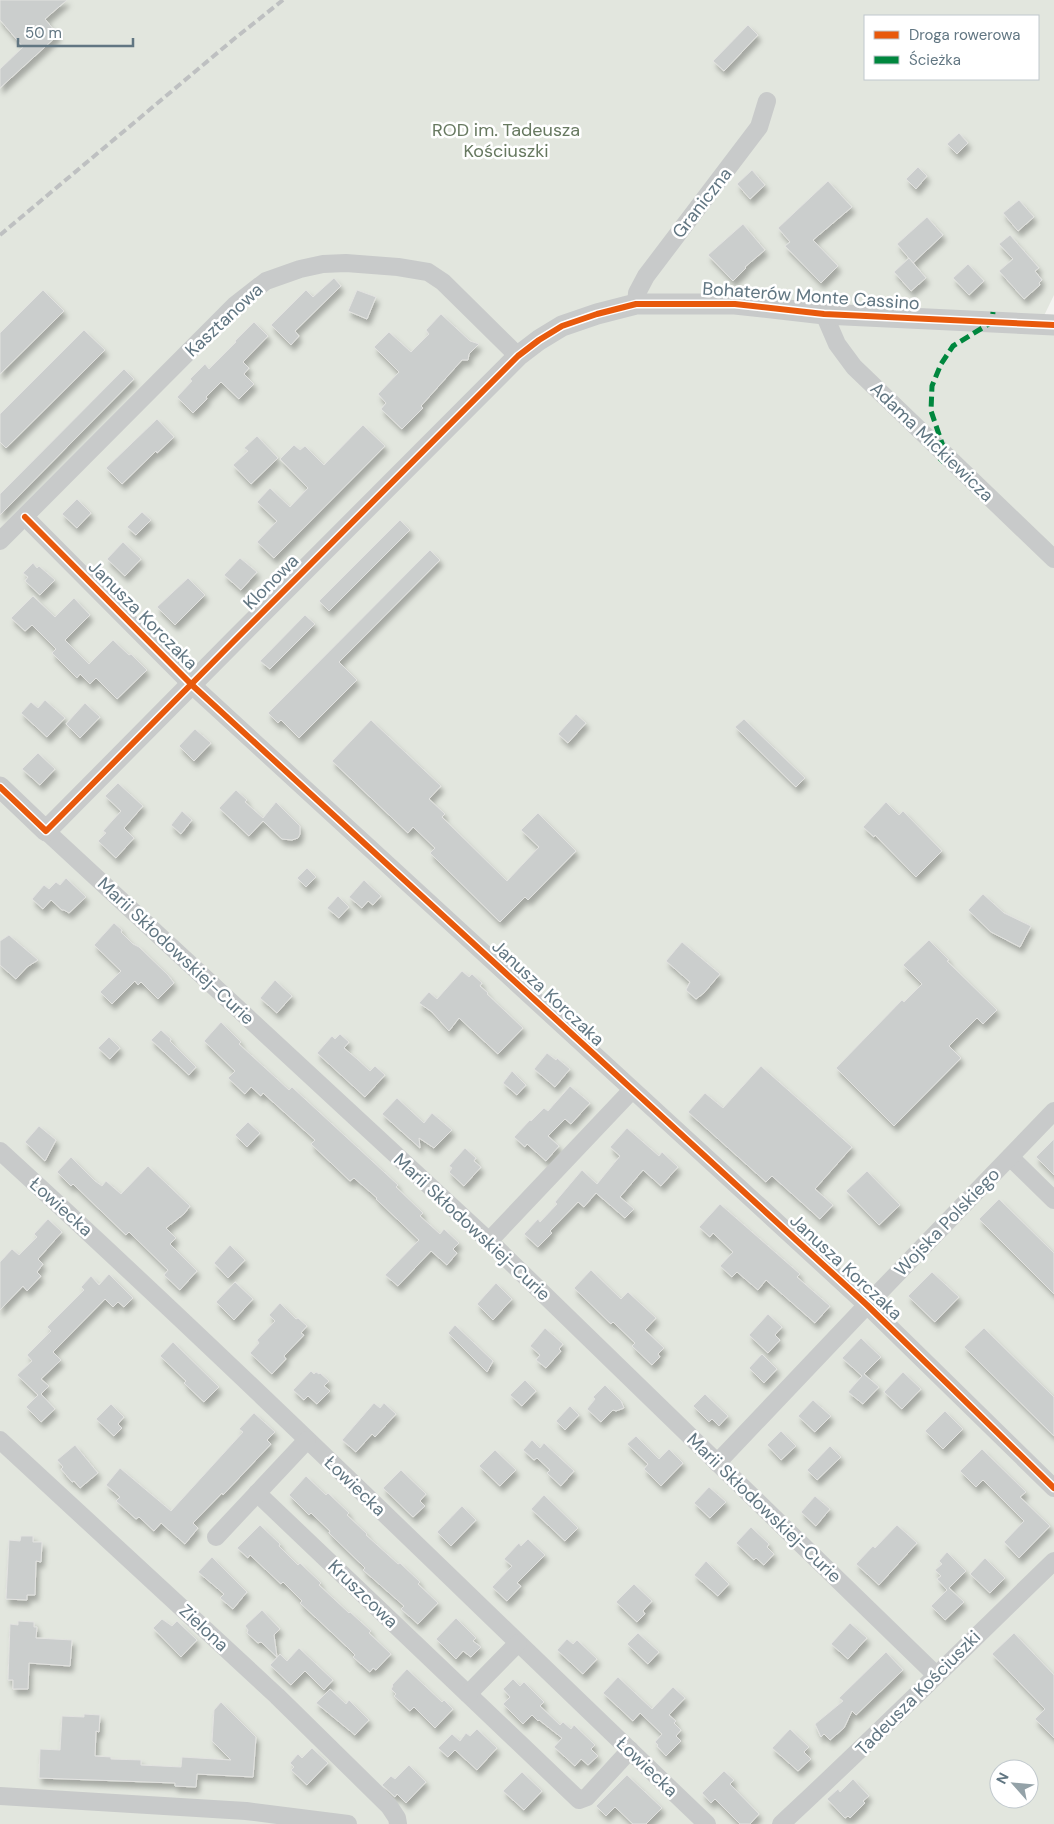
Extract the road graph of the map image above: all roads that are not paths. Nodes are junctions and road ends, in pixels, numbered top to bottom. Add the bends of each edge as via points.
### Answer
1 (767, 101) dead end
2 (636, 304) junction
3 (824, 314) junction
4 (1054, 325) edge
5 (518, 356) junction
6 (25, 517) junction
7 (0, 542) edge
8 (1054, 559) edge
9 (192, 685) junction
10 (0, 787) edge
11 (46, 831) junction
12 (632, 1090) junction
13 (1054, 1111) edge
14 (0, 1151) edge
15 (1010, 1156) junction
16 (1054, 1200) edge
17 (488, 1240) junction
18 (867, 1305) junction
19 (0, 1440) edge
20 (308, 1440) junction
21 (718, 1463) junction
22 (1054, 1488) edge
23 (257, 1493) junction
24 (216, 1537) dead end
25 (1054, 1561) edge
26 (518, 1643) junction
27 (936, 1675) junction
28 (468, 1694) junction
29 (630, 1750) junction
30 (0, 1796) edge
31 (319, 1822) edge
32 (348, 1824) edge
33 (398, 1824) edge
34 (706, 1824) edge
35 (781, 1824) edge

1 - 2 street, Graniczna via 759,128 646,276
2 - 3 street, Bohaterów Monte Cassino via 735,304
2 - 5 street, Bohaterów Monte Cassino via 562,326
3 - 4 street, Bohaterów Monte Cassino
3 - 8 street, Adama Mickiewicza via 837,344 854,367
5 - 6 street, Kasztanowa via 454,291 428,272 346,263 300,269 266,281 235,305
5 - 9 street, Klonowa
6 - 7 street, Kasztanowa
6 - 9 street, Janusza Korczaka
9 - 11 street, Klonowa
9 - 12 street, Janusza Korczaka
10 - 11 street, Marii Skłodowskiej-Curie
11 - 17 street, Marii Skłodowskiej-Curie
12 - 17 street
12 - 18 street, Janusza Korczaka
13 - 15 street, Wojska Polskiego
14 - 20 street, Łowiecka
15 - 16 street
15 - 18 street, Wojska Polskiego
17 - 21 street, Marii Skłodowskiej-Curie
18 - 21 street, Wojska Polskiego
18 - 22 street, Janusza Korczaka
19 - 33 street, Zielona via 277,1696 389,1806
20 - 23 street
20 - 26 street, Łowiecka
21 - 27 street, Marii Skłodowskiej-Curie
23 - 24 street
23 - 28 street, Kruszcowa
25 - 27 street, Tadeusza Kościuszki
26 - 28 street
26 - 29 street, Łowiecka
27 - 35 street, Tadeusza Kościuszki
28 - 29 street, Kruszcowa via 579,1800
29 - 34 street, Łowiecka
30 - 31 street via 246,1811
31 - 32 street

